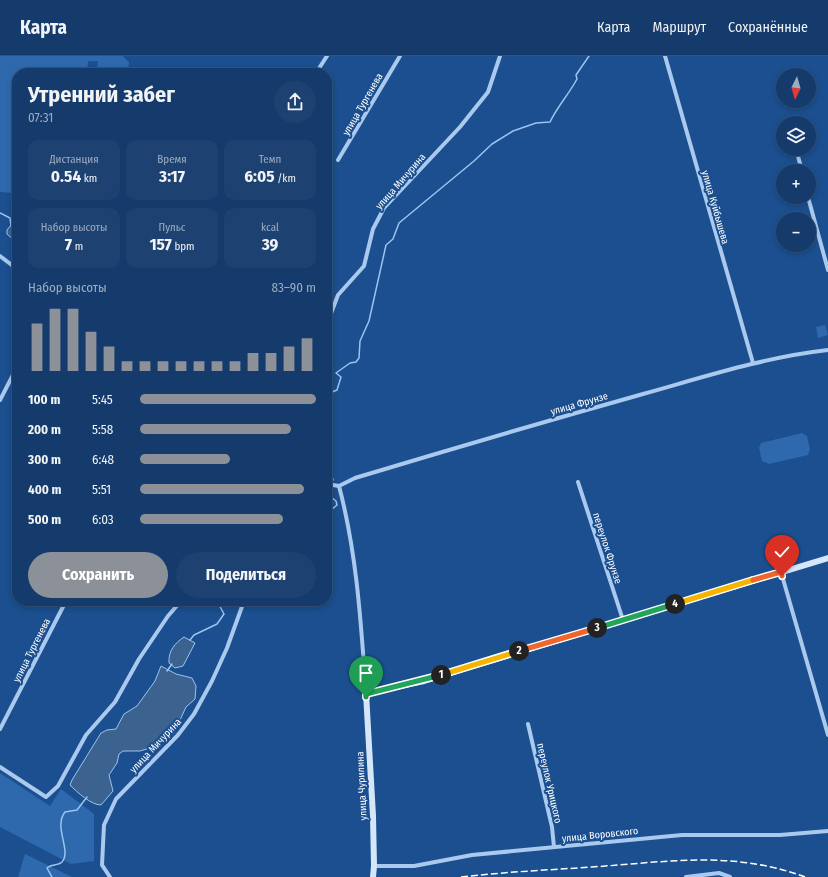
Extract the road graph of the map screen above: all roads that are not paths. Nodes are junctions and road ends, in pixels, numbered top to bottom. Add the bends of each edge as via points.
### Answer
1 (328, 56) edge
2 (400, 56) edge
3 (500, 56) edge
4 (665, 56) edge
5 (320, 68) edge
6 (338, 160) dead end
7 (810, 204) edge
8 (0, 256) edge
9 (12, 265) edge
10 (828, 270) edge
11 (332, 311) edge
12 (828, 350) edge
13 (753, 363) junction
14 (12, 377) edge
15 (0, 400) edge
16 (578, 482) dead end
17 (332, 485) edge
18 (339, 486) junction
19 (828, 558) edge
20 (781, 572) junction
21 (63, 606) edge
22 (177, 606) edge
23 (242, 606) edge
24 (623, 620) junction
25 (366, 694) junction
26 (528, 724) dead end
27 (0, 728) edge
28 (828, 735) edge
29 (0, 767) edge
30 (828, 831) edge
31 (554, 847) junction
32 (374, 866) junction
33 (110, 877) edge
34 (373, 877) edge
35 (686, 877) edge
36 (730, 877) edge

1 - 5 street
2 - 6 street, улица Тургенева
3 - 11 street, улица Мичурина via 488,92 460,127 384,208 373,229 364,266 338,295
4 - 13 street, улица Куйбышева
7 - 10 street
8 - 9 street
12 - 13 street, улица Фрунзе
13 - 18 street, улица Фрунзе via 355,478
14 - 15 street
16 - 24 street, переулок Фрунзе
17 - 18 street
18 - 25 street via 349,525 360,606
19 - 20 street
20 - 24 street
20 - 28 street
21 - 27 street, улица Тургенева
22 - 29 street via 138,659 115,702 86,735 58,786 46,797
23 - 33 street, улица Мичурина via 224,655 194,714 178,735 116,799 104,825 102,865
24 - 25 street via 424,680
25 - 32 street, улица Чурилина
26 - 31 street, переулок Урицкого via 552,827
30 - 31 street, улица Воровского via 780,835 682,835
31 - 32 street, улица Воровского via 472,855 414,866
32 - 34 street, улица Чурилина
35 - 36 street via 719,873

